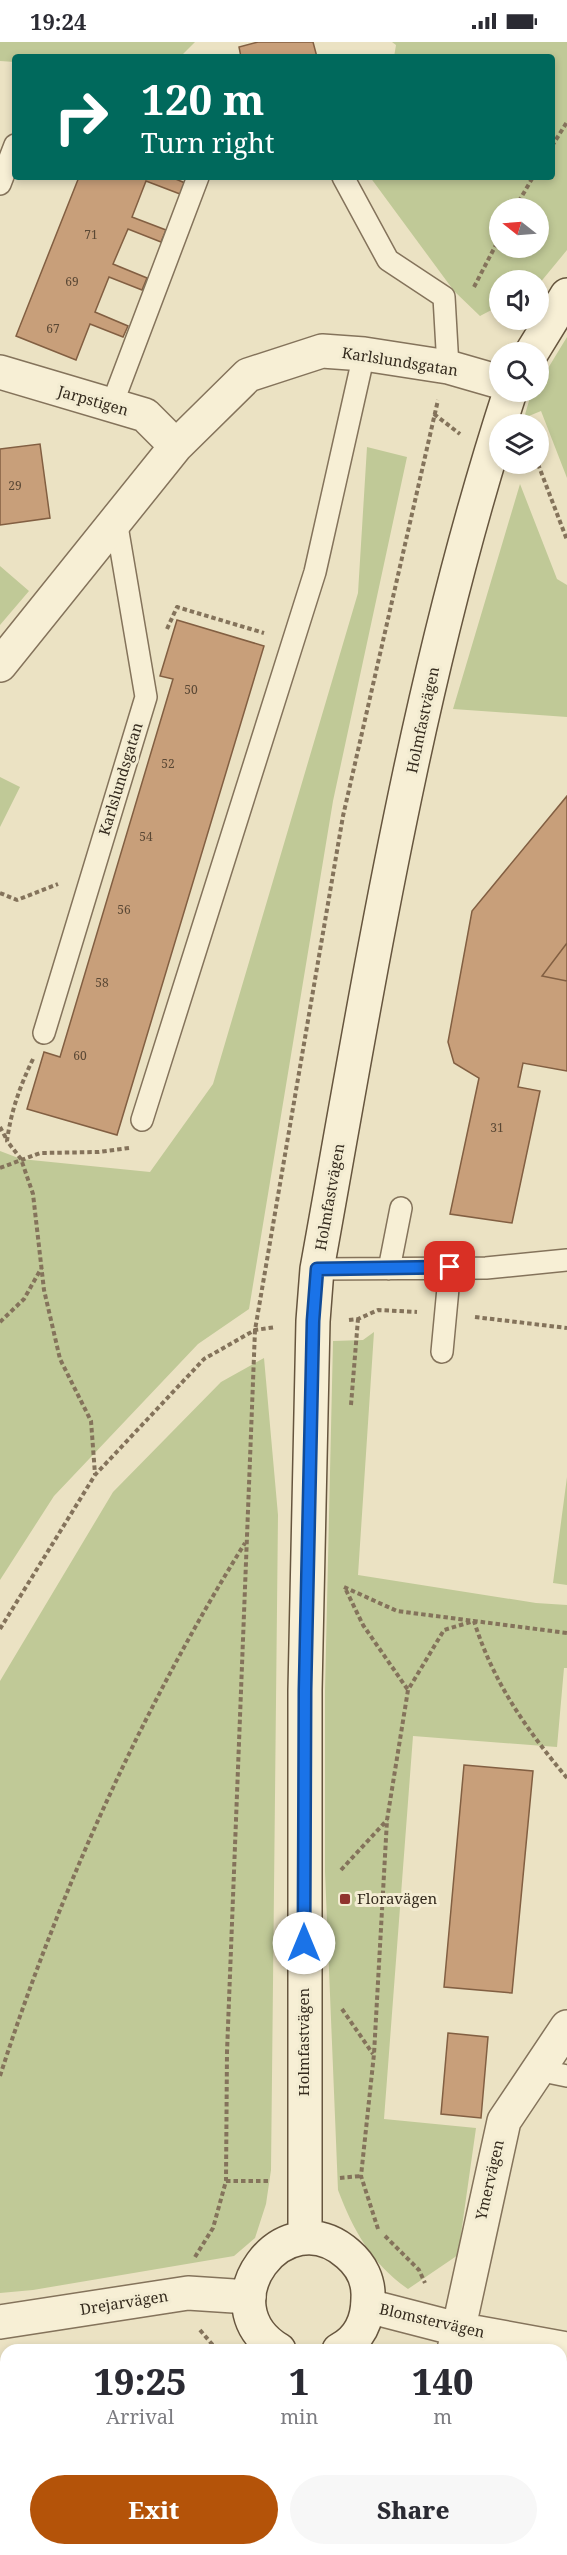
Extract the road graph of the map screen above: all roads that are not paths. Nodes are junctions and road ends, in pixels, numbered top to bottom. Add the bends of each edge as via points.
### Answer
1 (12, 153) edge
2 (197, 180) edge
3 (345, 180) edge
4 (0, 184) edge
5 (567, 295) edge
6 (538, 342) edge
7 (364, 354) junction
8 (448, 367) junction
9 (0, 372) edge
10 (489, 378) edge
11 (507, 402) edge
12 (111, 407) junction
13 (176, 446) junction
14 (116, 520) junction
15 (0, 665) edge
16 (44, 1033) road end
17 (141, 1120) road end
18 (401, 1208) dead end
19 (567, 1260) edge
20 (450, 1267) junction
21 (317, 1269) junction
22 (390, 1269) junction
23 (442, 1352) dead end
24 (567, 2027) edge
25 (553, 2073) edge
26 (305, 2238) junction
27 (249, 2297) junction
28 (368, 2306) junction
29 (0, 2322) edge
30 (456, 2340) edge
31 (272, 2344) edge
32 (346, 2344) edge
33 (505, 2344) edge

1 - 4 lane
2 - 12 lane
3 - 8 lane via 388,260 444,297
5 - 6 street
7 - 8 street, Karlslundsgatan
7 - 13 street, Karlslundsgatan via 322,351 248,375
7 - 17 lane via 315,572
8 - 10 street, Karlslundsgatan
9 - 12 street, Jarpstigen
11 - 21 street, Holmfastvägen via 448,606 421,726 378,934
12 - 13 street, Jarpstigen via 145,415
13 - 14 street, Karlslundsgatan
14 - 15 street, Karlslundsgatan
14 - 16 lane, Karlslundsgatan via 146,697
18 - 22 lane
19 - 20 lane via 486,1268
20 - 22 lane
20 - 23 lane
21 - 22 lane
21 - 26 street, Holmfastvägen via 305,1702
24 - 25 street, Ymervägen
25 - 30 street, Ymervägen via 504,2121
26 - 27 street via 285,2243 266,2256 254,2275
26 - 28 street via 333,2243 354,2258 366,2280
27 - 29 street, Drejarvägen via 188,2294
27 - 31 street via 253,2321
28 - 30 street, Blomstervägen via 418,2318
28 - 32 street via 360,2331
30 - 33 street, Blomstervägen

